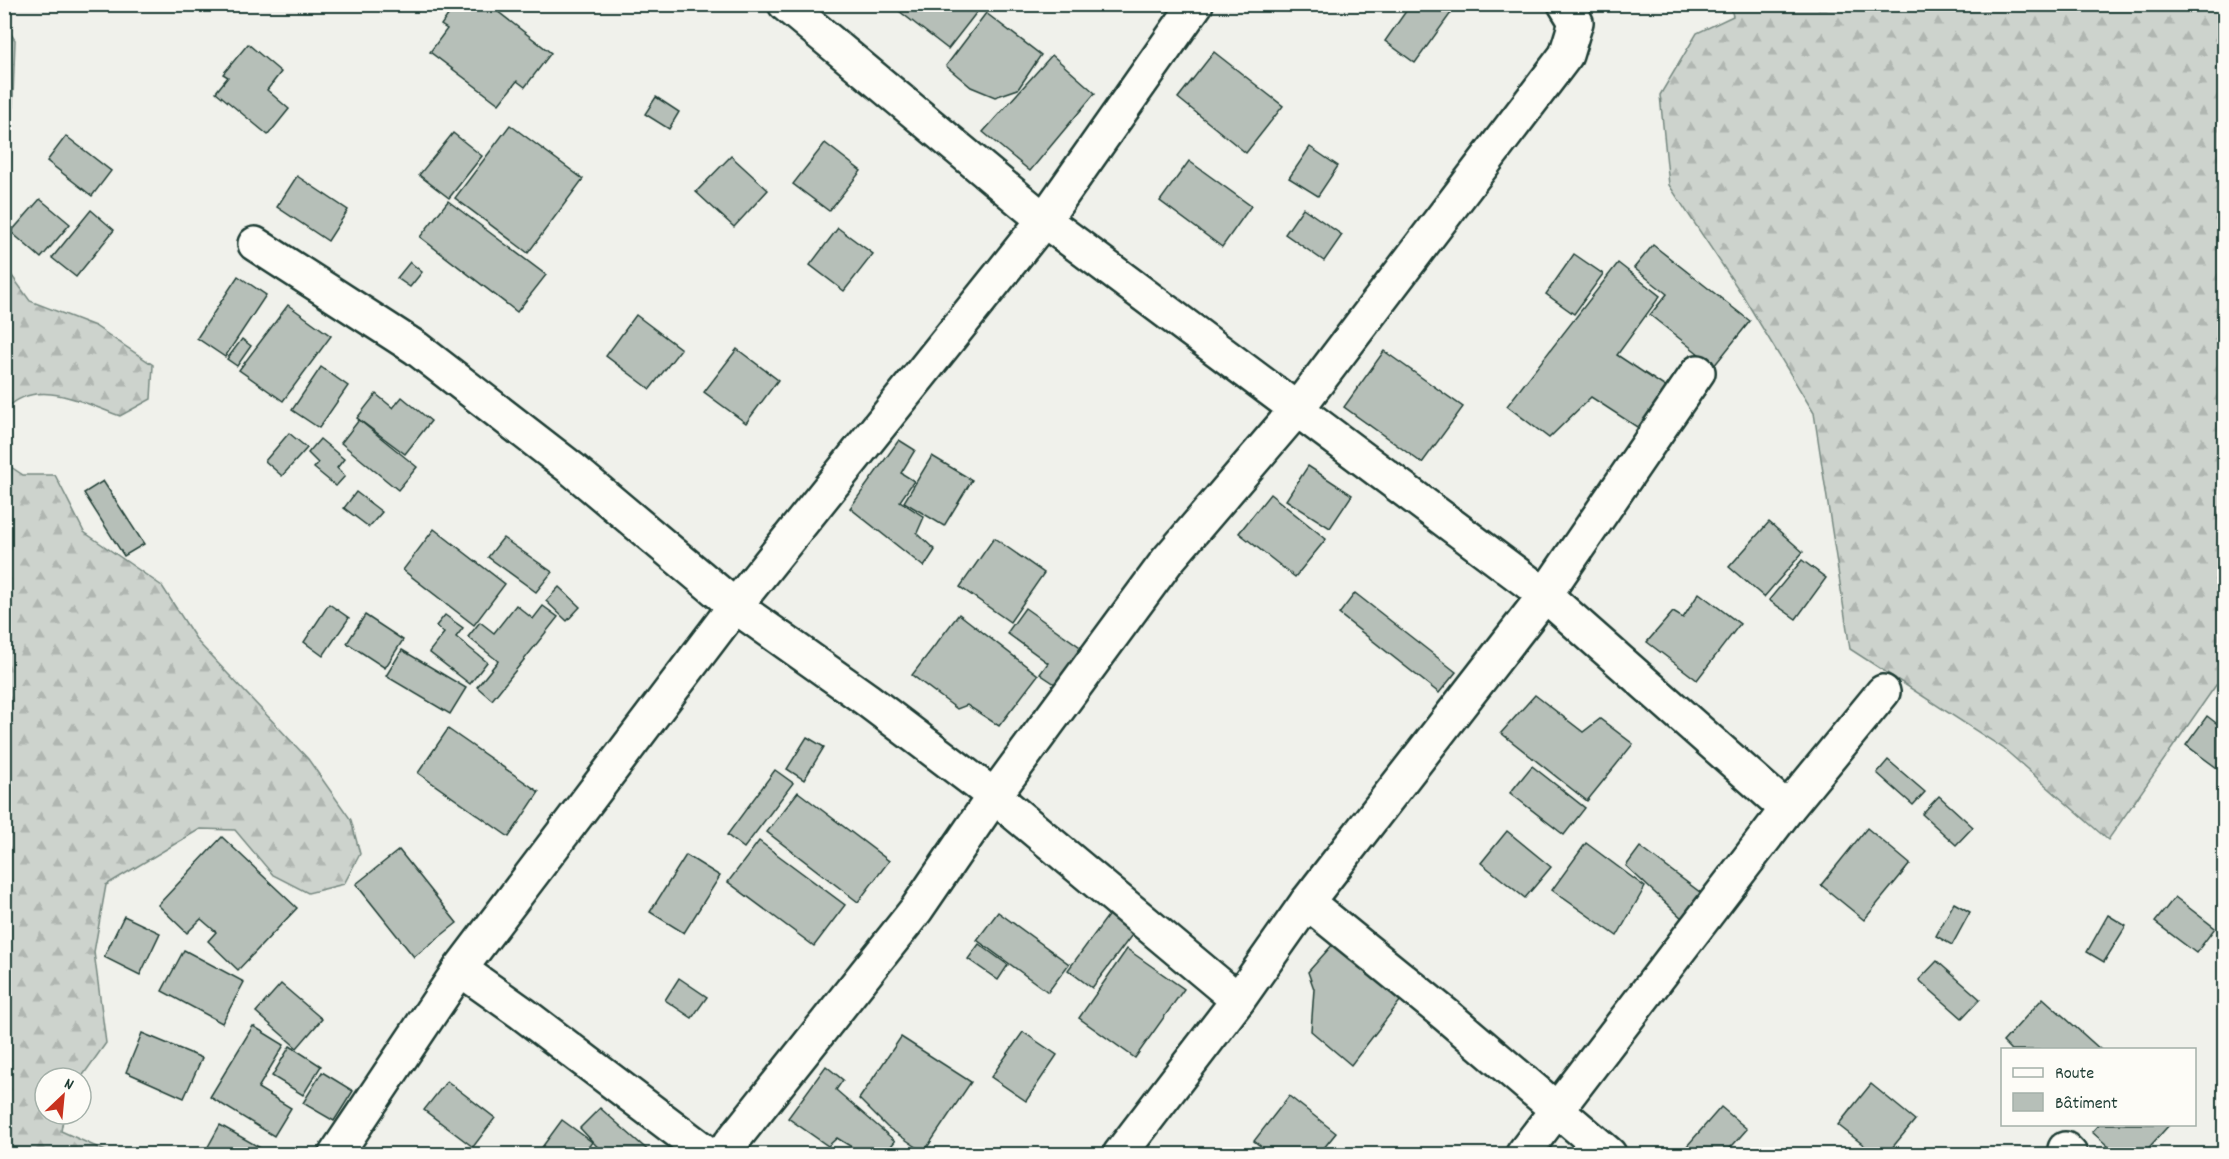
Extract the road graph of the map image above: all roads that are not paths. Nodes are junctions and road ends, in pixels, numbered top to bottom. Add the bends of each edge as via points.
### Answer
1 (1196, 4) edge
2 (1565, 4) edge
3 (802, 10) edge
4 (1044, 220) junction
5 (255, 243) dead end
6 (1698, 372) dead end
7 (1297, 410) junction
8 (1545, 595) junction
9 (735, 606) junction
10 (1883, 692) dead end
11 (994, 796) junction
12 (1786, 808) junction
13 (1307, 902) junction
14 (460, 969) junction
15 (1238, 1000) junction
16 (1557, 1109) junction
17 (336, 1155) edge
18 (708, 1155) edge
19 (722, 1155) edge
20 (1120, 1155) edge
21 (1523, 1155) edge
22 (1609, 1155) edge

1 - 4 street
2 - 7 street via 1576,22 1566,55
3 - 4 street via 918,117
4 - 7 street
4 - 9 street
5 - 9 street via 416,348 572,468
6 - 8 street
7 - 8 street
7 - 11 street via 1167,561
8 - 12 street
8 - 13 street
9 - 11 street
9 - 14 street
10 - 12 street
11 - 15 street
11 - 19 street via 916,910
12 - 16 street
13 - 15 street
13 - 16 street
14 - 17 street
14 - 18 street
15 - 20 street
16 - 21 street
16 - 22 street

